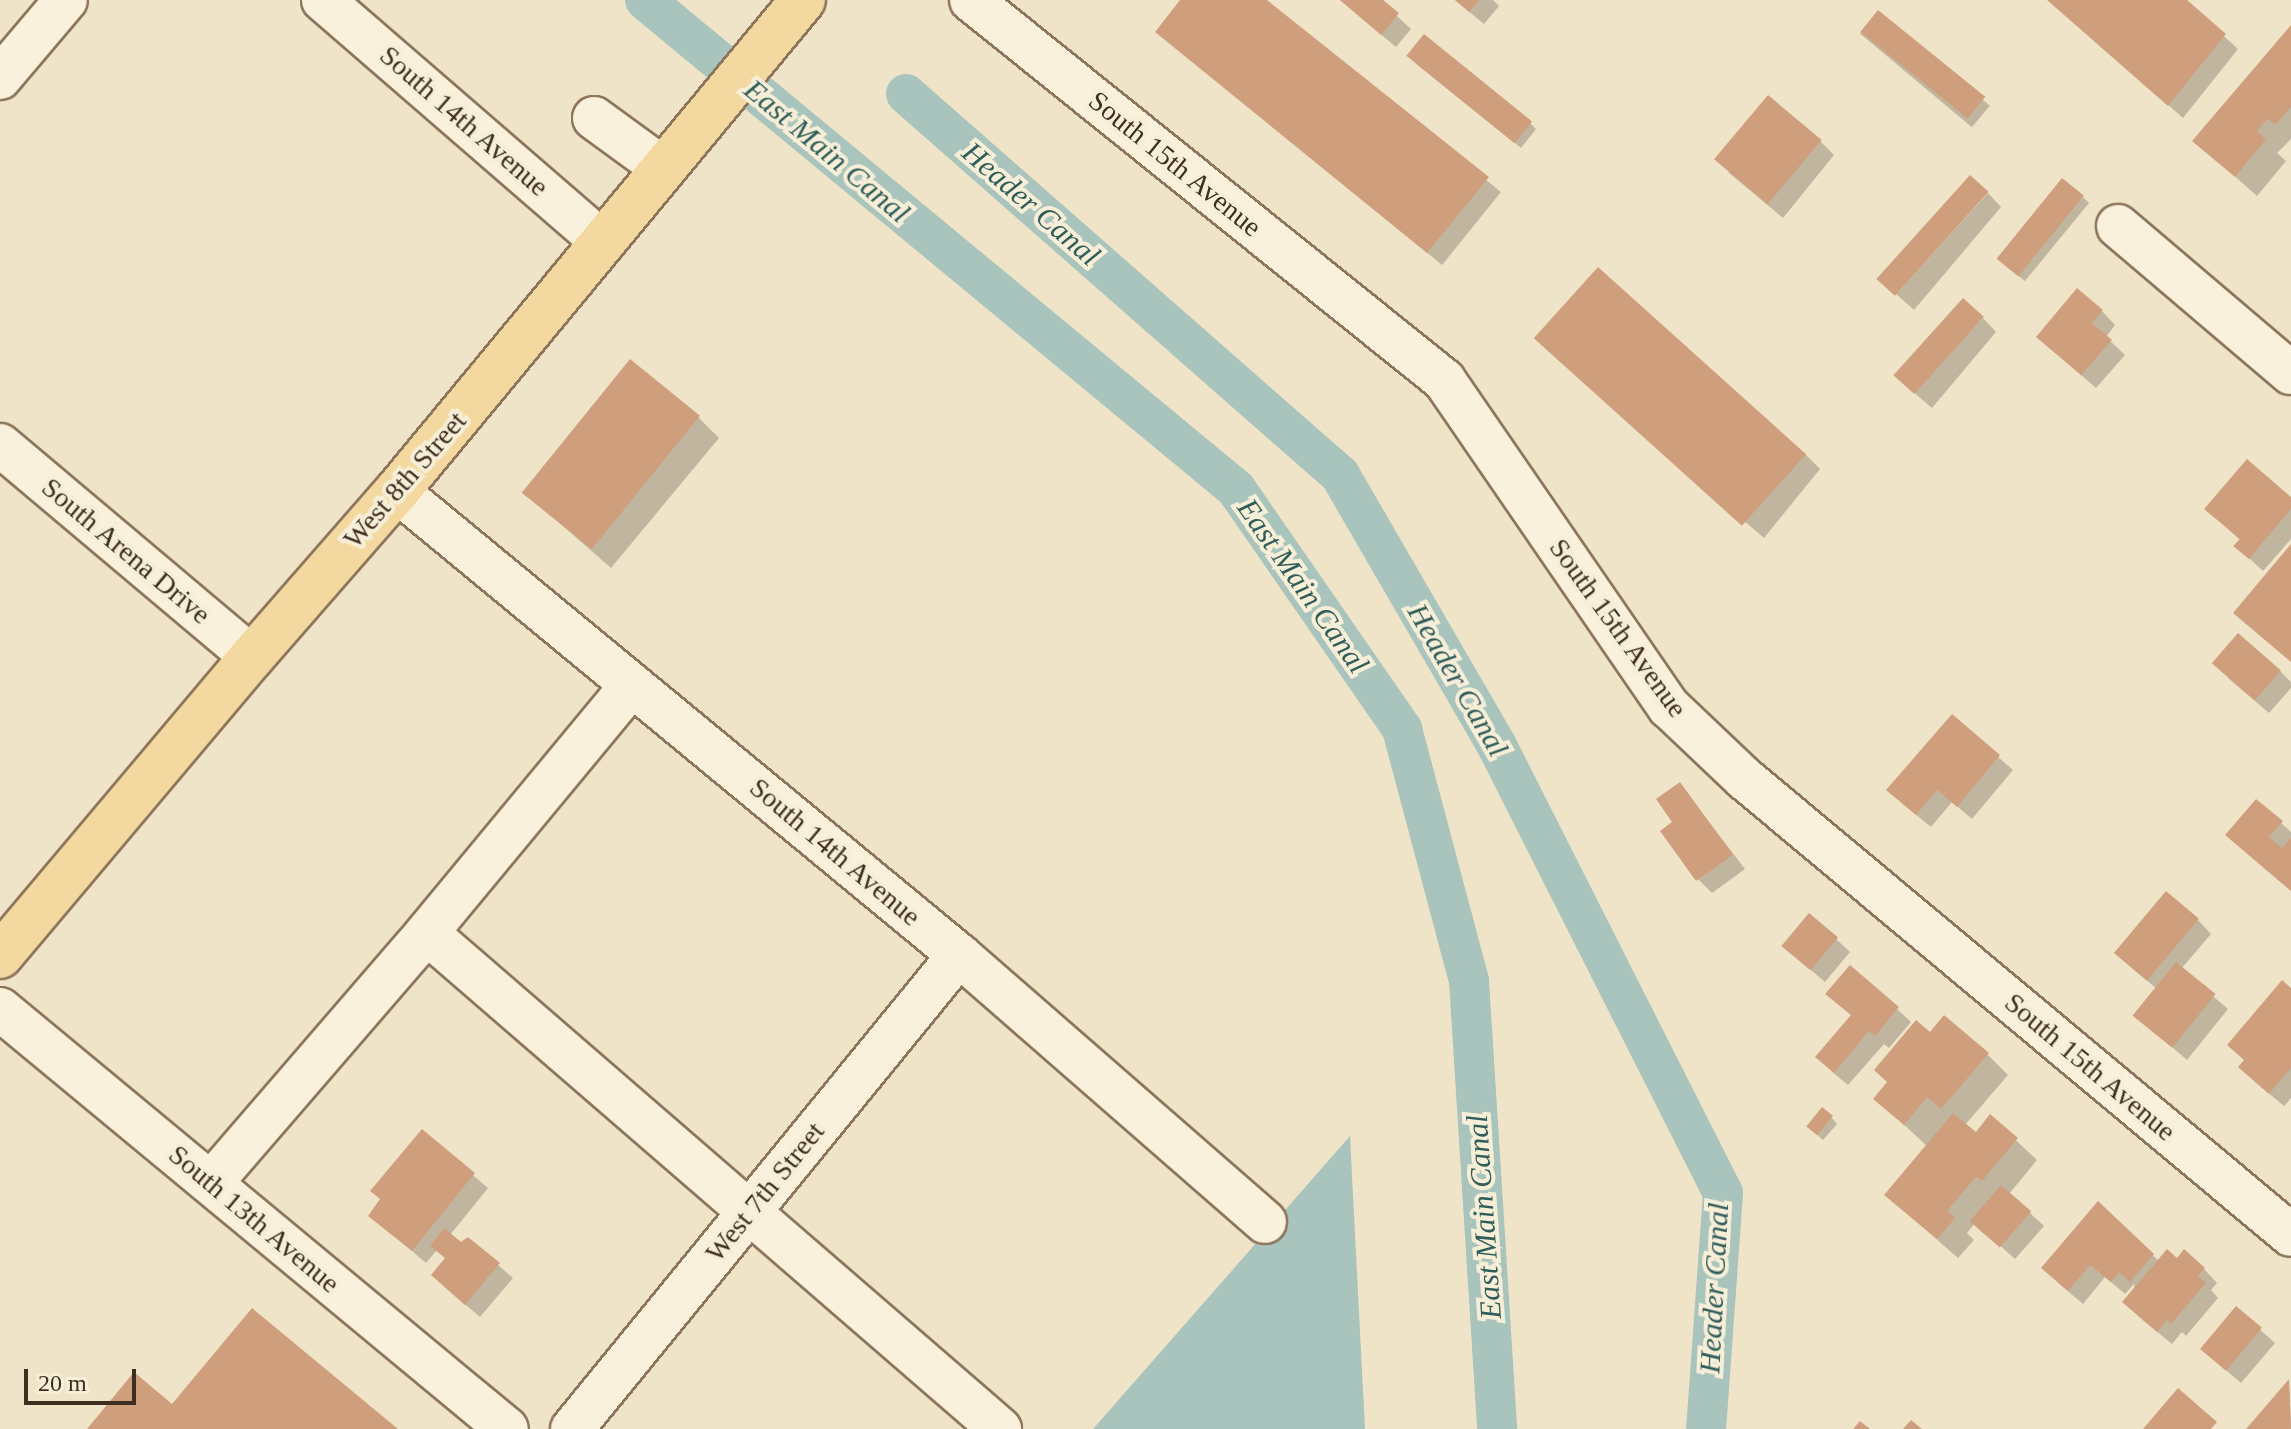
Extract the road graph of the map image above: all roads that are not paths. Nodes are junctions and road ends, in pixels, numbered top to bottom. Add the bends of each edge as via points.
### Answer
1 (66, 0) edge
2 (323, 0) edge
3 (971, 0) edge
4 (791, 15) edge
5 (0, 78) edge
6 (594, 118) dead end
7 (664, 169) junction
8 (2118, 226) dead end
9 (604, 243) junction
10 (2291, 373) edge
11 (0, 445) edge
12 (397, 491) junction
13 (252, 657) junction
14 (632, 685) junction
15 (427, 933) junction
16 (959, 955) junction
17 (0, 956) edge
18 (0, 1009) edge
19 (211, 1183) junction
20 (750, 1210) junction
21 (1265, 1222) dead end
22 (2291, 1235) edge
23 (507, 1429) edge
24 (572, 1429) edge
25 (1000, 1429) edge

1 - 5 street
2 - 9 street, South 14th Avenue
3 - 22 street, South 15th Avenue via 1444,380 1669,707 1745,779
4 - 7 main road, West 8th Street
6 - 7 street
7 - 9 main road, West 8th Street
8 - 10 street
9 - 12 main road, West 8th Street
11 - 13 street, South Arena Drive
12 - 13 main road, West 8th Street
12 - 14 street, South 14th Avenue
13 - 17 main road, West 8th Street
14 - 15 street
14 - 16 street, South 14th Avenue
15 - 19 street
15 - 20 street
16 - 20 street, West 7th Street
16 - 21 street, South 14th Avenue
18 - 19 street, South 13th Avenue
19 - 23 street, South 13th Avenue
20 - 24 street, West 7th Street
20 - 25 street

